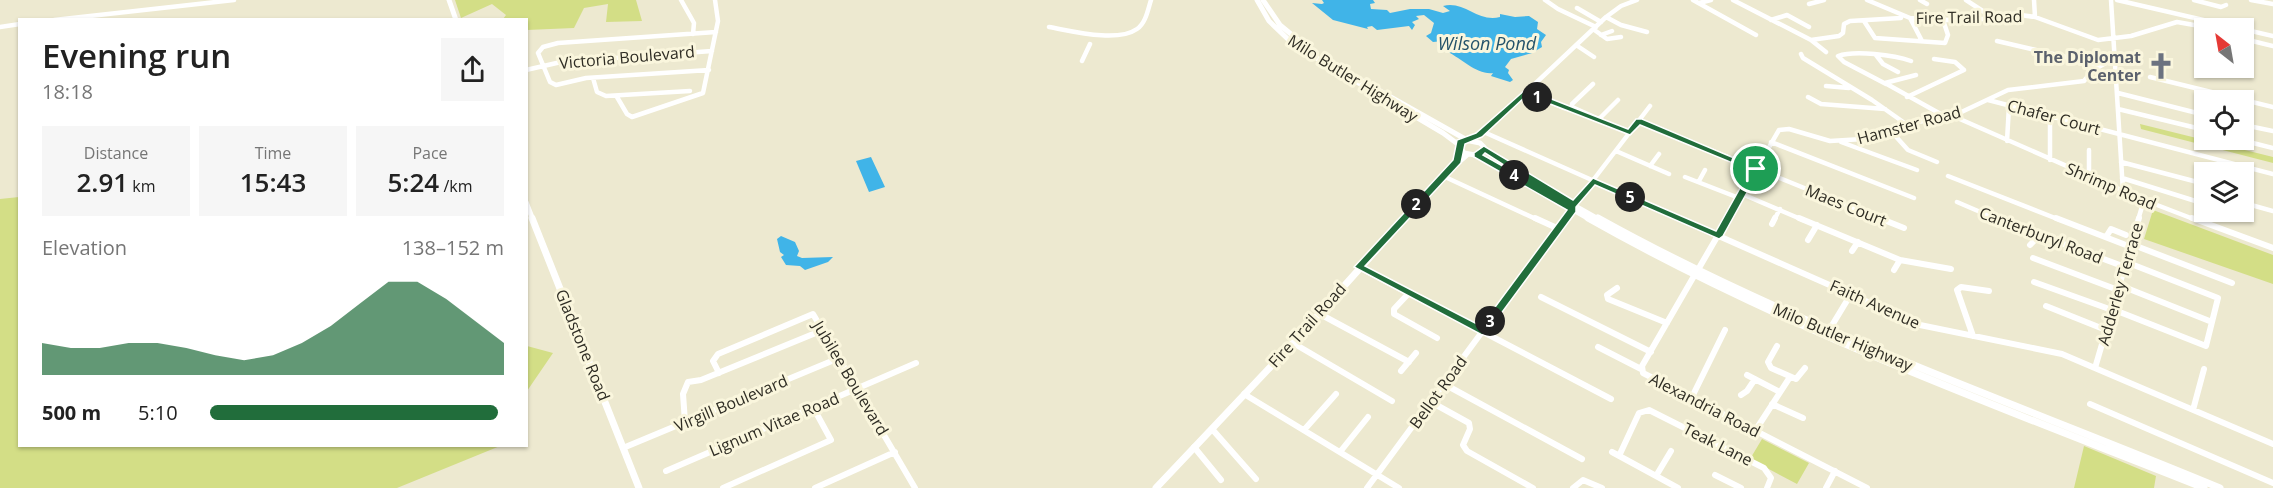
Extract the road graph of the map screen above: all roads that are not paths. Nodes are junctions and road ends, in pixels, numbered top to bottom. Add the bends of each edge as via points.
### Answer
1 (234, 0) edge
2 (449, 0) edge
3 (681, 0) edge
4 (715, 0) edge
5 (1151, 0) edge
6 (1257, 0) edge
7 (1263, 0) edge
8 (1545, 0) edge
9 (1637, 0) edge
10 (1693, 0) edge
11 (1711, 0) edge
12 (1733, 0) edge
13 (1824, 0) edge
14 (1870, 0) edge
15 (1920, 0) edge
16 (1966, 0) edge
17 (2034, 0) edge
18 (2111, 0) edge
19 (2117, 0) edge
20 (2188, 0) edge
21 (2194, 0) edge
22 (2251, 0) edge
23 (1699, 3) junction
24 (1809, 4) dead end
25 (1928, 4) dead end
26 (2273, 4) edge
27 (2226, 5) dead end
28 (1577, 8) dead end
29 (1792, 12) dead end
30 (1787, 15) junction
31 (1606, 17) junction
32 (1992, 17) junction
33 (2035, 17) junction
34 (72, 18) edge
35 (455, 18) edge
36 (1907, 18) junction
37 (1771, 20) junction
38 (1943, 20) junction
39 (1864, 21) junction
40 (1601, 22) junction
41 (18, 24) edge
42 (2194, 24) edge
43 (0, 27) edge
44 (1049, 27) dead end
45 (1809, 27) dead end
46 (1595, 28) junction
47 (1612, 31) dead end
48 (716, 32) junction
49 (1647, 32) dead end
50 (693, 34) junction
51 (1756, 34) dead end
52 (1601, 35) junction
53 (2273, 36) edge
54 (1621, 37) dead end
55 (2114, 39) junction
56 (1811, 40) junction
57 (1922, 41) junction
58 (1997, 41) dead end
59 (2254, 41) edge
60 (1090, 44) dead end
61 (1576, 45) junction
62 (2273, 46) edge
63 (712, 51) junction
64 (1826, 52) dead end
65 (1801, 54) dead end
66 (1876, 55) junction
67 (1594, 57) dead end
68 (2115, 58) junction
69 (1934, 59) dead end
70 (1082, 61) dead end
71 (1911, 61) dead end
72 (2101, 65) junction
73 (542, 66) junction
74 (528, 70) edge
75 (709, 70) junction
76 (1898, 72) dead end
77 (1916, 75) dead end
78 (2151, 77) dead end
79 (593, 78) junction
80 (1593, 84) dead end
81 (1886, 84) junction
82 (1826, 86) dead end
83 (1851, 88) junction
84 (2198, 90) edge
85 (690, 91) dead end
86 (1526, 92) junction
87 (2118, 93) junction
88 (617, 97) junction
89 (1808, 97) dead end
90 (1907, 97) junction
91 (1618, 100) dead end
92 (1988, 100) junction
93 (2254, 103) edge
94 (1650, 106) dead end
95 (2009, 106) junction
96 (2273, 107) edge
97 (1573, 108) junction
98 (1885, 109) junction
99 (2118, 109) junction
100 (2194, 112) edge
101 (1953, 116) junction
102 (2050, 116) junction
103 (1946, 117) junction
104 (1598, 120) junction
105 (1639, 121) junction
106 (1906, 124) junction
107 (2194, 127) edge
108 (2254, 127) edge
109 (1890, 130) junction
110 (1487, 131) junction
111 (2273, 131) edge
112 (1630, 133) junction
113 (2120, 134) junction
114 (1468, 140) junction
115 (1839, 141) junction
116 (2007, 141) junction
117 (1771, 142) junction
118 (2254, 143) edge
119 (1482, 146) junction
120 (1460, 147) junction
121 (2273, 148) edge
122 (2089, 150) dead end
123 (1616, 152) junction
124 (1468, 154) junction
125 (1659, 154) dead end
126 (1477, 155) junction
127 (1458, 160) junction
128 (2050, 160) junction
129 (1937, 162) dead end
130 (2121, 162) junction
131 (1650, 166) junction
132 (1756, 169) junction
133 (1705, 170) dead end
134 (1917, 170) dead end
135 (1669, 174) dead end
136 (2273, 174) edge
137 (1443, 176) junction
138 (1948, 176) dead end
139 (1685, 177) dead end
140 (2089, 177) junction
141 (2122, 178) junction
142 (2194, 180) edge
143 (1593, 181) junction
144 (1699, 181) junction
145 (2123, 191) junction
146 (1740, 196) junction
147 (1914, 198) dead end
148 (2144, 200) junction
149 (2194, 201) edge
150 (1957, 202) dead end
151 (2254, 206) edge
152 (528, 207) edge
153 (1574, 207) junction
154 (1780, 209) junction
155 (2273, 211) edge
156 (1772, 224) dead end
157 (1817, 225) junction
158 (1904, 228) dead end
159 (1559, 229) junction
160 (2041, 234) junction
161 (2126, 235) dead end
162 (1719, 236) junction
163 (2106, 237) junction
164 (1808, 240) dead end
165 (1858, 242) junction
166 (2031, 245) dead end
167 (2131, 245) junction
168 (2273, 248) edge
169 (1852, 251) dead end
170 (2033, 258) dead end
171 (1900, 260) junction
172 (2125, 265) junction
173 (1359, 267) junction
174 (1699, 268) dead end
175 (1951, 269) dead end
176 (1894, 270) dead end
177 (1694, 276) junction
178 (2034, 282) dead end
179 (2232, 283) dead end
180 (1617, 288) dead end
181 (2119, 288) junction
182 (1989, 291) dead end
183 (1409, 293) junction
184 (1851, 294) junction
185 (1541, 297) dead end
186 (2046, 306) dead end
187 (2112, 309) junction
188 (1318, 313) junction
189 (2212, 322) junction
190 (1667, 323) junction
191 (1831, 327) dead end
192 (823, 330) junction
193 (1725, 330) dead end
194 (2106, 330) junction
195 (1482, 331) junction
196 (1973, 336) junction
197 (1437, 338) dead end
198 (1293, 343) junction
199 (1777, 346) dead end
200 (1598, 347) dead end
201 (1651, 352) junction
202 (1416, 354) dead end
203 (838, 358) junction
204 (1409, 362) junction
205 (916, 363) dead end
206 (1805, 368) dead end
207 (2095, 368) junction
208 (1641, 369) junction
209 (2204, 369) dead end
210 (1401, 371) dead end
211 (719, 373) junction
212 (1747, 375) dead end
213 (1790, 377) junction
214 (1755, 379) junction
215 (1444, 384) junction
216 (858, 388) junction
217 (1780, 392) junction
218 (1244, 394) junction
219 (1336, 394) dead end
220 (1741, 395) dead end
221 (1611, 399) dead end
222 (1691, 399) junction
223 (1392, 401) dead end
224 (1431, 402) junction
225 (1773, 404) junction
226 (2090, 404) dead end
227 (813, 407) junction
228 (2193, 410) junction
229 (1368, 417) dead end
230 (1803, 418) dead end
231 (686, 422) junction
232 (1212, 429) junction
233 (1304, 430) junction
234 (1755, 431) junction
235 (2273, 444) edge
236 (1194, 447) junction
237 (623, 448) junction
238 (1671, 450) dead end
239 (895, 452) junction
240 (1340, 452) junction
241 (1612, 452) dead end
242 (1619, 456) junction
243 (1582, 459) dead end
244 (666, 471) dead end
245 (1835, 471) junction
246 (1377, 475) junction
247 (1715, 475) dead end
248 (1656, 476) junction
249 (1256, 479) dead end
250 (1221, 480) dead end
251 (2273, 483) edge
252 (1768, 485) edge
253 (1161, 486) edge
254 (1574, 486) edge
255 (639, 488) edge
256 (723, 488) edge
257 (815, 488) edge
258 (915, 488) edge
259 (1367, 488) edge
260 (1399, 488) edge
261 (1533, 488) edge
262 (1602, 488) edge
263 (1678, 488) edge
264 (1741, 488) edge
265 (1826, 488) edge
266 (1868, 488) edge
267 (2204, 488) edge
268 (2220, 488) edge

1 - 34 street
2 - 35 main road
3 - 50 street via 694,23
4 - 48 street
5 - 44 street via 1142,25 1125,34
6 - 120 main road, Milo Butler Highway via 1271,23 1297,47 1443,133
7 - 114 main road, Milo Butler Highway via 1280,25 1305,47
8 - 46 street
9 - 31 street
10 - 23 street
11 - 23 street
12 - 37 street
13 - 24 street
14 - 36 street, Fire Trail Road
15 - 25 street
16 - 32 street
17 - 33 street
18 - 55 street
19 - 53 street
20 - 21 street
21 - 27 street
22 - 26 street
23 - 51 street
28 - 40 street
29 - 30 street
30 - 37 street
30 - 45 street
31 - 40 street
31 - 49 street
32 - 33 street, Fire Trail Road
32 - 38 street, Fire Trail Road
33 - 55 street, Fire Trail Road via 2094,40
36 - 38 street, Fire Trail Road
36 - 39 street
36 - 57 street
37 - 56 street
38 - 57 street via 1947,41
39 - 56 street via 1844,24 1839,36
39 - 57 street via 1875,38
40 - 46 street
41 - 43 street
42 - 55 street, Fire Trail Road via 2177,22
46 - 52 street
46 - 61 street
47 - 52 street
48 - 50 street
48 - 63 street
50 - 73 street via 558,43 538,51
52 - 54 street via 1609,40
55 - 68 street
56 - 64 street
58 - 72 street
59 - 62 street
60 - 70 street
61 - 67 street
61 - 86 street
63 - 73 street, Victoria Boulevard
63 - 75 street
65 - 83 street
66 - 71 street
66 - 76 street via 1882,64
66 - 81 street via 1838,56
68 - 72 street, Hamster Road
68 - 87 street
69 - 90 street via 1955,62 1964,70
72 - 92 street, Hamster Road via 2084,81 2010,90
73 - 74 street, Victoria Boulevard
73 - 79 street via 553,84
75 - 79 street
75 - 88 street via 705,90 699,96 636,117 627,114
77 - 81 street
78 - 84 street
79 - 88 street via 598,94
80 - 97 street via 1571,105
81 - 90 street
82 - 83 street
83 - 98 street
85 - 88 street
86 - 97 street via 1566,109
86 - 110 street
87 - 99 street
87 - 100 street
89 - 98 street via 1821,104
90 - 103 street
91 - 104 street
92 - 95 street, Chafer Court
92 - 101 street, Hamster Road
93 - 96 street
94 - 105 street, Bellot Road
95 - 102 street, Chafer Court
95 - 116 street
97 - 104 street
98 - 106 street
99 - 107 street
99 - 113 street
101 - 103 street, Hamster Road
101 - 116 street, Shrimp Road
102 - 113 street, Chafer Court
102 - 128 street
103 - 106 street, Hamster Road
104 - 112 street
105 - 112 street, Bellot Road
105 - 132 street, Maes Court
106 - 109 street, Hamster Road
108 - 111 street
109 - 115 street, Hamster Road
109 - 129 street via 1908,150
110 - 114 street
110 - 119 street
110 - 143 street, Faith Avenue
112 - 123 street, Bellot Road
113 - 130 street
113 - 136 street, Chafer Court
114 - 119 main road, Milo Butler Highway
114 - 120 main road
115 - 117 street, Hamster Road via 1783,128
115 - 134 street
116 - 128 street, Shrimp Road
117 - 132 street
117 - 147 street
118 - 121 street
119 - 126 main road
119 - 153 main road, Milo Butler Highway
120 - 124 main road, Milo Butler Highway
120 - 127 main road, Fire Trail Road
122 - 140 street
123 - 131 street
123 - 143 street, Bellot Road
124 - 126 main road
124 - 127 main road, Fire Trail Road
125 - 131 street
126 - 153 main road, Milo Butler Highway
127 - 137 main road, Fire Trail Road
128 - 140 street, Shrimp Road
130 - 141 street
130 - 142 street
131 - 135 street
132 - 146 street
132 - 158 street, Maes Court
133 - 144 street
137 - 159 street
137 - 173 main road, Fire Trail Road
138 - 163 street
139 - 144 street
140 - 145 street, Shrimp Road
141 - 145 street
141 - 149 street
143 - 153 street, Bellot Road
143 - 162 street, Faith Avenue
144 - 146 street
145 - 148 street, Shrimp Road
146 - 154 street
146 - 162 street
148 - 167 street, Adderley Terrace
148 - 168 street, Shrimp Road
150 - 160 street, Canterburyl Road
151 - 155 street
152 - 237 main road, Gladstone Road
153 - 159 street, Bellot Road
153 - 177 main road, Milo Butler Highway
153 - 268 main road, Milo Butler Highway via 1796,318
154 - 156 street
154 - 157 street
157 - 164 street
157 - 165 street
159 - 195 street, Bellot Road
160 - 166 street
160 - 172 street, Canterburyl Road
161 - 163 street via 2111,229
162 - 174 street
162 - 184 street, Faith Avenue
163 - 167 street
165 - 169 street
165 - 171 street
167 - 172 street, Adderley Terrace
167 - 179 street
170 - 181 street
171 - 175 street
171 - 176 street
172 - 181 street, Adderley Terrace
172 - 189 street, Canterburyl Road via 2218,298
173 - 183 street
173 - 188 main road, Fire Trail Road
177 - 190 street, Alexandria Road
177 - 267 main road, Milo Butler Highway via 1849,348
178 - 187 street
180 - 190 street via 1607,295 1608,299
181 - 187 street, Adderley Terrace
181 - 189 street
182 - 196 street via 1961,287 1957,290
183 - 195 street
183 - 197 street via 1394,314
184 - 191 street
184 - 196 street, Faith Avenue via 1920,325
185 - 201 street
186 - 194 street
187 - 189 street via 2206,346
187 - 194 street, Adderley Terrace
188 - 198 main road, Fire Trail Road
188 - 204 street
190 - 201 street, Alexandria Road
192 - 203 street, Jubilee Boulevard
192 - 211 street
192 - 211 street, Jubilee Boulevard via 813,315 721,352 713,357
193 - 222 street
194 - 207 street, Adderley Terrace
195 - 215 street, Bellot Road
195 - 221 street
196 - 207 street, Faith Avenue via 2051,351
198 - 218 main road, Fire Trail Road
198 - 223 street
199 - 213 street via 1767,365
200 - 208 street
201 - 208 street, Alexandria Road
202 - 204 street
203 - 216 street, Jubilee Boulevard
203 - 231 street, Virgill Boulevard
204 - 210 street
205 - 216 street, Lignum Vitae Road
206 - 213 street via 1799,378
207 - 228 street, Faith Avenue
208 - 222 street, Alexandria Road via 1647,377
209 - 228 street
211 - 231 street via 686,384
212 - 214 street
213 - 217 street
214 - 217 street
214 - 220 street
215 - 224 street, Bellot Road
215 - 243 street
216 - 227 street, Lignum Vitae Road
216 - 239 street, Jubilee Boulevard
217 - 225 street
218 - 232 main road, Fire Trail Road
218 - 233 street
219 - 233 street
222 - 234 street, Alexandria Road
224 - 246 street, Bellot Road
224 - 261 street via 1469,423 1463,443 1467,451
225 - 230 street
225 - 234 street
226 - 251 street
227 - 244 street, Lignum Vitae Road
227 - 256 street via 831,440
228 - 235 street, Faith Avenue
229 - 240 street
231 - 237 street, Virgill Boulevard
232 - 236 main road, Fire Trail Road
232 - 249 street
233 - 240 street
234 - 245 street, Alexandria Road
236 - 250 street
236 - 253 main road, Fire Trail Road
237 - 255 main road, Gladstone Road
238 - 248 street
239 - 257 street
239 - 258 street, Jubilee Boulevard
240 - 246 street
241 - 242 street
242 - 248 street
242 - 252 street, Teak Lane via 1639,413 1646,410 1761,466 1770,473
245 - 265 street
245 - 266 street, Alexandria Road
246 - 259 street, Bellot Road
246 - 260 street
247 - 264 street
248 - 263 street
254 - 262 street via 1583,480

